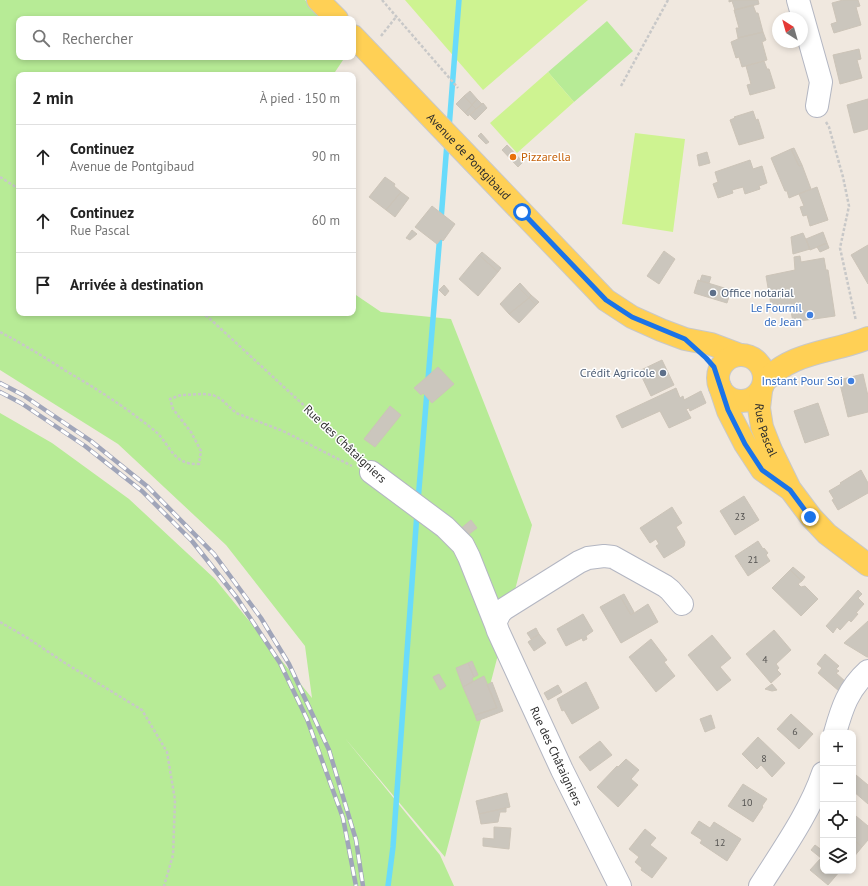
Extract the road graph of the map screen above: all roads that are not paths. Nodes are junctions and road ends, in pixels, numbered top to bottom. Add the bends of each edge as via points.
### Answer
1 (318, 0) edge
2 (798, 0) edge
3 (334, 16) edge
4 (356, 39) edge
5 (817, 106) road end
6 (685, 339) junction
7 (864, 340) edge
8 (806, 355) junction
9 (744, 356) junction
10 (719, 381) junction
11 (762, 387) junction
12 (371, 472) road end
13 (790, 490) junction
14 (868, 565) edge
15 (682, 604) dead end
16 (496, 625) junction
17 (868, 671) edge
18 (836, 730) edge
19 (820, 781) edge
20 (620, 886) edge
21 (760, 886) edge

1 - 3 main road
2 - 5 street via 821,82
4 - 6 main road, Avenue de Pontgibaud via 606,300 632,317
6 - 9 main road, Avenue de Pontgibaud via 711,344
6 - 10 main road, Avenue de Pontgibaud via 714,367
7 - 8 main road
8 - 9 main road via 789,353
8 - 11 main road via 778,370
9 - 10 main road via 732,357 726,362 721,368
9 - 11 main road via 755,360 761,366 764,374
10 - 11 main road via 726,396 738,401 757,396
10 - 13 main road, Rue Pascal via 728,410 745,444 762,470
11 - 13 main road, Rue Pascal via 759,408 762,427
12 - 16 street, Rue des Châtaigniers via 445,526 462,545
13 - 14 main road, Rue Pascal via 810,517 827,534
15 - 16 street via 665,586 613,557 596,556 579,562 511,604 500,613
16 - 20 street, Rue des Châtaigniers via 562,770
17 - 18 street via 846,699
19 - 21 street via 790,838

